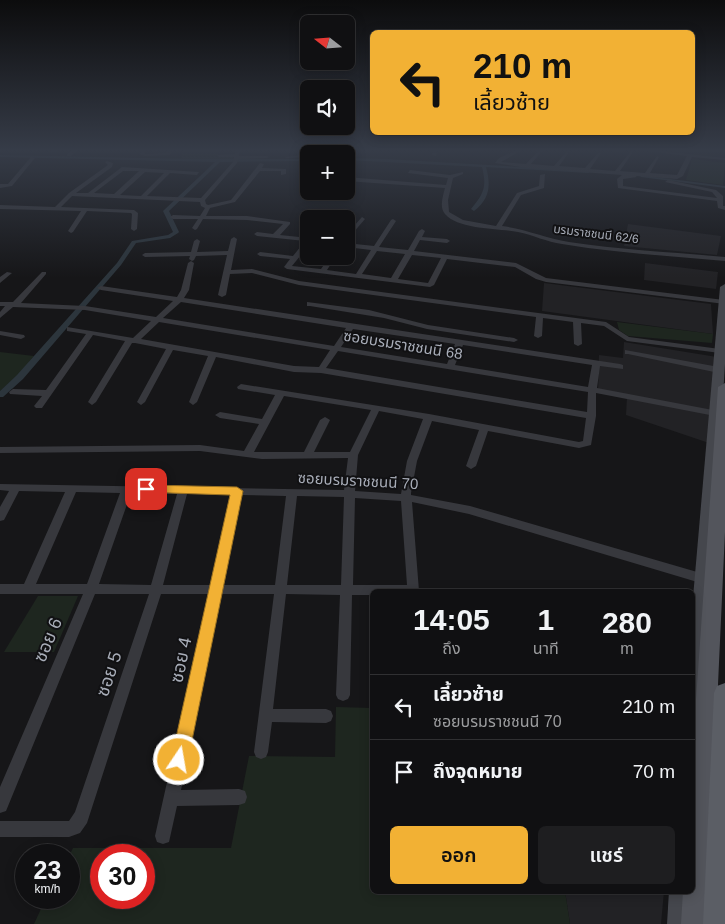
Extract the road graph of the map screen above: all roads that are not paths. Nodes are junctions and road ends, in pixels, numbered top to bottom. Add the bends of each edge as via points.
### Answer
1 (74, 192) edge
2 (93, 192) edge
3 (122, 192) edge
4 (148, 192) edge
5 (209, 192) edge
6 (241, 192) edge
7 (447, 192) edge
8 (525, 192) edge
9 (658, 192) edge
10 (715, 192) edge
11 (71, 194) junction
12 (89, 195) junction
13 (118, 196) junction
14 (142, 198) junction
15 (202, 200) junction
16 (720, 200) junction
17 (0, 207) edge
18 (208, 207) junction
19 (725, 208) edge
20 (56, 209) junction
21 (85, 210) junction
22 (108, 210) junction
23 (295, 216) dead end
24 (173, 217) dead end
25 (201, 218) junction
26 (362, 219) dead end
27 (393, 221) dead end
28 (288, 223) junction
29 (196, 228) dead end
30 (355, 228) edge
31 (498, 228) junction
32 (134, 229) dead end
33 (422, 231) dead end
34 (71, 232) dead end
35 (257, 234) dead end
36 (276, 236) junction
37 (418, 238) junction
38 (234, 239) dead end
39 (300, 239) edge
40 (197, 241) dead end
41 (448, 242) dead end
42 (355, 246) edge
43 (376, 248) junction
44 (300, 251) edge
45 (410, 252) junction
46 (231, 253) junction
47 (260, 254) dead end
48 (145, 255) dead end
49 (445, 256) junction
50 (294, 258) junction
51 (192, 259) junction
52 (725, 259) edge
53 (327, 265) edge
54 (227, 272) junction
55 (322, 272) junction
56 (9, 273) dead end
57 (44, 273) dead end
58 (357, 277) junction
59 (0, 281) edge
60 (393, 281) junction
61 (101, 288) dead end
62 (338, 288) junction
63 (222, 295) dead end
64 (724, 295) edge
65 (333, 296) dead end
66 (180, 299) junction
67 (0, 304) edge
68 (310, 304) dead end
69 (13, 305) junction
70 (372, 313) junction
71 (540, 315) junction
72 (0, 316) edge
73 (158, 320) junction
74 (578, 320) junction
75 (351, 326) junction
76 (363, 328) junction
77 (70, 329) dead end
78 (0, 333) edge
79 (90, 333) junction
80 (538, 336) dead end
81 (21, 337) dead end
82 (132, 340) junction
83 (514, 340) dead end
84 (460, 343) junction
85 (578, 344) dead end
86 (171, 347) junction
87 (335, 348) junction
88 (720, 351) junction
89 (628, 352) dead end
90 (212, 354) junction
91 (596, 364) junction
92 (450, 367) junction
93 (620, 367) dead end
94 (321, 370) junction
95 (719, 370) junction
96 (240, 387) dead end
97 (725, 387) edge
98 (592, 390) junction
99 (13, 392) dead end
100 (47, 393) junction
101 (281, 393) junction
102 (92, 402) dead end
103 (141, 402) dead end
104 (193, 402) dead end
105 (39, 406) dead end
106 (376, 408) junction
107 (715, 413) junction
108 (220, 415) dead end
109 (592, 416) junction
110 (429, 417) junction
111 (325, 420) dead end
112 (265, 422) junction
113 (486, 427) junction
114 (0, 450) edge
115 (247, 455) junction
116 (307, 456) junction
117 (353, 456) junction
118 (472, 466) dead end
119 (0, 487) edge
120 (16, 488) junction
121 (72, 488) junction
122 (128, 489) junction
123 (183, 490) junction
124 (237, 491) junction
125 (292, 493) junction
126 (350, 495) junction
127 (407, 497) junction
128 (0, 517) edge
129 (704, 579) junction
130 (0, 589) edge
131 (413, 589) edge
132 (28, 590) junction
133 (90, 590) junction
134 (156, 590) junction
135 (216, 590) junction
136 (280, 590) junction
137 (347, 590) junction
138 (370, 590) edge
139 (695, 693) edge
140 (725, 693) edge
141 (343, 695) dead end
142 (265, 715) junction
143 (326, 716) dead end
144 (261, 752) dead end
145 (239, 797) dead end
146 (171, 798) junction
147 (0, 805) edge
148 (0, 829) edge
149 (163, 836) dead end
150 (682, 894) edge
151 (679, 924) edge
152 (694, 924) edge
153 (717, 924) edge

1 - 11 street
2 - 12 street
3 - 13 street
4 - 14 street
5 - 15 street
6 - 18 street via 233,202
7 - 31 street, บรมราชชนนี 62/6 via 445,208 448,213 467,222
8 - 31 street via 519,194
9 - 16 street
10 - 16 street
11 - 12 street
11 - 20 street
12 - 13 street
13 - 14 street
13 - 22 street
14 - 15 street
15 - 18 street
16 - 19 street via 720,207
17 - 20 street
18 - 25 street
20 - 21 street
21 - 22 street
21 - 34 street
22 - 32 street via 134,211
23 - 28 street
24 - 25 street
25 - 28 street via 247,218
25 - 29 street
26 - 30 street
27 - 43 street
28 - 36 street
31 - 52 street, บรมราชชนนี 62/6 via 576,245
33 - 37 street
35 - 36 street
36 - 39 street
37 - 41 street
37 - 45 street
38 - 46 street
40 - 51 street
42 - 43 street
43 - 45 street
43 - 58 street
44 - 50 street
45 - 49 street
45 - 60 street
46 - 51 street
46 - 54 street
47 - 50 street
48 - 51 street
49 - 60 street via 430,285
49 - 64 street via 521,266 537,278 546,280
50 - 55 street via 287,267
51 - 66 street
53 - 55 street
54 - 62 street via 252,272
54 - 63 street
55 - 58 street
56 - 59 street
57 - 69 street
58 - 60 street
61 - 66 street
62 - 65 street
62 - 71 street via 367,296 434,305 502,314
64 - 88 main road
66 - 73 street
66 - 75 street
67 - 69 street, ซอยบรมราชชนนี 68
68 - 70 street
69 - 72 street
69 - 73 street, ซอยบรมราชชนนี 68 via 85,308
70 - 76 street
70 - 83 street via 427,327
71 - 74 street
71 - 80 street
73 - 82 street
73 - 87 street, ซอยบรมราชชนนี 68
74 - 85 street
74 - 88 street via 606,324 627,338
75 - 76 street
75 - 87 street
76 - 84 street
77 - 79 street
78 - 81 street
79 - 82 street
79 - 100 street
82 - 86 street
82 - 102 street
84 - 91 street
84 - 92 street
86 - 90 street
86 - 103 street
87 - 92 street, ซอยบรมราชชนนี 68
87 - 94 street
88 - 95 main road
89 - 95 street
90 - 94 street via 294,369
90 - 104 street
91 - 93 street
91 - 98 street
92 - 98 street, ซอยบรมราชชนนี 68
94 - 109 street
95 - 107 main road
96 - 101 street
97 - 152 main road
98 - 107 street, ซอยบรมราชชนนี 68
98 - 109 street
99 - 100 street
100 - 105 street
101 - 106 street
101 - 112 street
106 - 110 street
106 - 117 street
107 - 129 main road
108 - 112 street
109 - 113 street via 588,443 584,445
110 - 113 street
110 - 127 street via 412,462
111 - 116 street
112 - 115 street
113 - 118 street
114 - 115 street via 200,448
115 - 116 street
116 - 117 street
117 - 126 street
119 - 120 street, ซอยบรมราชชนนี 70
120 - 121 street, ซอยบรมราชชนนี 70
120 - 128 street
121 - 122 street, ซอยบรมราชชนนี 70
121 - 132 street
122 - 123 street, ซอยบรมราชชนนี 70
122 - 133 street, ซอย 6
123 - 124 street, ซอยบรมราชชนนี 70
123 - 134 street, ซอย 5
124 - 125 street, ซอยบรมราชชนนี 70
124 - 135 street, ซอย 4
125 - 126 street, ซอยบรมราชชนนี 70
125 - 136 street
126 - 127 street, ซอยบรมราชชนนี 70
126 - 137 street
127 - 129 street, ซอยบรมราชชนนี 70 via 446,503
127 - 131 street
129 - 139 main road
130 - 132 street
132 - 133 street
133 - 134 street
133 - 147 street, ซอย 6
134 - 135 street
134 - 148 street, ซอย 5 via 81,817 69,829
135 - 136 street
135 - 146 street, ซอย 4
136 - 137 street
136 - 142 street
137 - 138 street
137 - 141 street
140 - 153 highway
142 - 143 street
142 - 144 street
145 - 146 street
146 - 149 street, ซอย 4
150 - 151 main road

